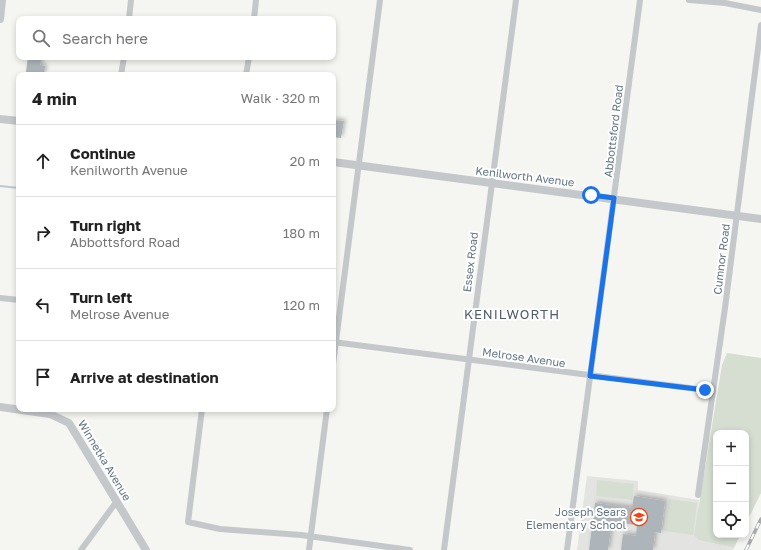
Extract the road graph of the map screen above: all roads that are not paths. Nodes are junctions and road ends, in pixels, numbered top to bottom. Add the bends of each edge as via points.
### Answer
1 (2, 0) edge
2 (131, 0) edge
3 (256, 0) edge
4 (380, 0) edge
5 (516, 0) edge
6 (640, 0) edge
7 (689, 0) edge
8 (761, 10) edge
9 (129, 16) edge
10 (254, 16) edge
11 (0, 19) edge
12 (761, 25) edge
13 (124, 60) edge
14 (248, 60) edge
15 (122, 72) edge
16 (246, 72) edge
17 (0, 119) edge
18 (16, 121) edge
19 (336, 162) edge
20 (359, 166) junction
21 (491, 183) junction
22 (614, 198) junction
23 (736, 216) junction
24 (761, 219) edge
25 (0, 298) edge
26 (16, 300) edge
27 (336, 328) edge
28 (336, 342) edge
29 (468, 359) junction
30 (590, 376) junction
31 (713, 390) junction
32 (0, 407) edge
33 (16, 409) edge
34 (36, 412) edge
35 (202, 412) edge
36 (327, 412) edge
37 (698, 495) dead end
38 (117, 501) junction
39 (310, 537) junction
40 (81, 550) edge
41 (146, 550) edge
42 (309, 550) edge
43 (410, 550) edge
44 (444, 550) edge
45 (567, 550) edge

1 - 11 street
2 - 9 street
3 - 10 street
4 - 20 street
5 - 21 street, Essex Road
6 - 22 street, Abbottsford Road
7 - 8 street
12 - 23 street, Cumnor Road
13 - 15 street
14 - 16 street
17 - 18 street
19 - 20 street, Kenilworth Avenue
20 - 21 street, Kenilworth Avenue
20 - 27 street
21 - 22 street, Kenilworth Avenue
21 - 29 street, Essex Road
22 - 23 street, Kenilworth Avenue
22 - 30 street, Abbottsford Road
23 - 24 street, Kenilworth Avenue
23 - 31 street, Cumnor Road
25 - 26 street
28 - 29 street, Melrose Avenue
29 - 30 street, Melrose Avenue
29 - 44 street, Essex Road
30 - 31 street, Melrose Avenue
30 - 45 street, Abbottsford Road
31 - 37 street, Cumnor Road
32 - 33 street, Winnetka Avenue
34 - 38 street, Winnetka Avenue via 50,414 69,423
35 - 39 street via 188,522 220,529 269,531
36 - 39 street
38 - 40 street
38 - 41 street, Winnetka Avenue
39 - 42 street
39 - 43 street

